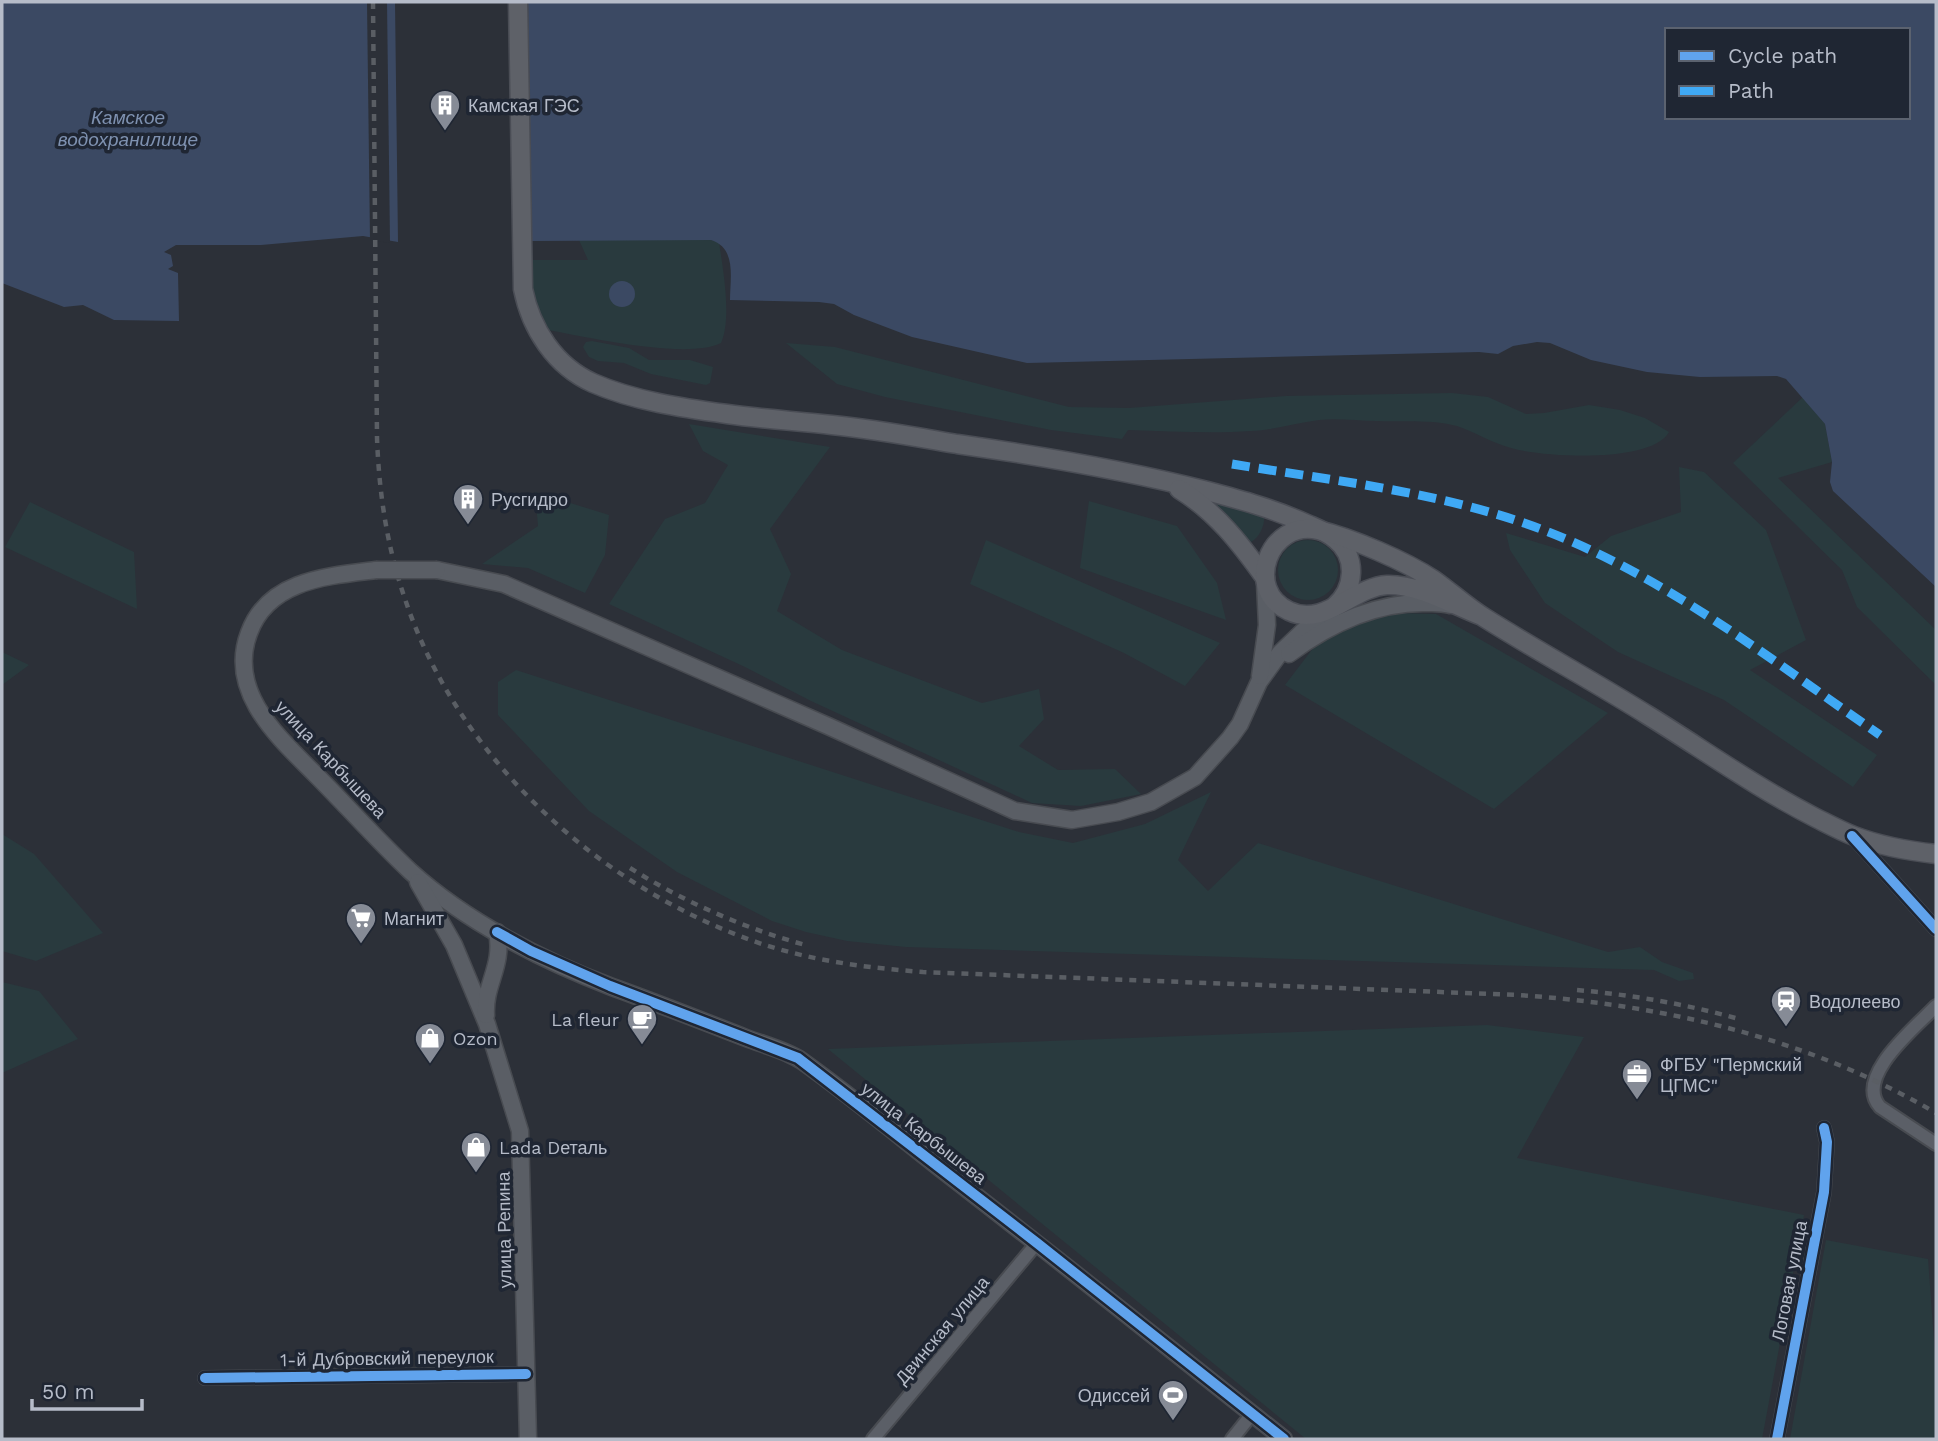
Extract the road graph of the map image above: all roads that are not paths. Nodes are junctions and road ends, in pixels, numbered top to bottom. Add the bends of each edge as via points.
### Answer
1 (518, 2) edge
2 (1164, 480) junction
3 (1322, 531) junction
4 (1265, 578) junction
5 (1334, 607) junction
6 (1482, 616) junction
7 (1259, 682) junction
8 (1852, 836) junction
9 (1936, 854) edge
10 (411, 872) junction
11 (473, 918) junction
12 (1936, 929) edge
13 (497, 932) junction
14 (454, 945) junction
15 (531, 951) junction
16 (496, 972) junction
17 (1936, 1006) edge
18 (487, 1024) junction
19 (1824, 1129) dead end
20 (1936, 1144) edge
21 (1037, 1243) junction
22 (526, 1374) junction
23 (205, 1378) dead end
24 (1252, 1414) junction
25 (528, 1439) edge
26 (873, 1439) edge
27 (1232, 1439) edge
28 (1284, 1439) edge
29 (1777, 1439) edge

1 - 2 main road via 523,289 530,317 554,355 590,382 701,410 833,425
2 - 3 main road via 1266,506
2 - 4 main road via 1213,513
3 - 4 main road via 1306,529 1283,536 1268,555
3 - 5 main road via 1341,544 1351,566 1348,589
3 - 6 main road via 1407,565
4 - 5 main road via 1276,602 1291,612 1318,615
4 - 7 main road, улица Карбышева via 1267,625
5 - 6 main road via 1363,591 1394,585
5 - 7 main road, улица Карбышева via 1291,641
6 - 7 main road via 1444,603 1410,603 1359,614 1300,646
6 - 8 main road via 1771,795
7 - 10 main road, улица Карбышева, bridge via 1240,724 1195,777 1151,802 1072,820 1014,811 513,588 437,570 376,569 312,580 276,595 252,623 243,652 245,681 259,712 283,742
8 - 9 main road
8 - 12 street
10 - 11 main road, улица Карбышева
10 - 14 main road, улица Репина
11 - 13 main road, улица Карбышева
11 - 14 main road
13 - 15 main road, улица Карбышева
13 - 16 main road
14 - 18 main road, улица Репина
15 - 16 main road via 510,959
15 - 21 main road, улица Карбышева via 798,1058
16 - 18 main road via 487,998
17 - 20 street via 1891,1052 1878,1072 1873,1096 1886,1111
18 - 22 main road, улица Репина via 520,1131
19 - 29 street, Логовая улица via 1824,1192
21 - 24 main road, улица Карбышева
21 - 26 street, Двинская улица
22 - 23 street, 1-й Дубровский переулок
22 - 25 main road, улица Репина
24 - 27 street
24 - 28 main road, улица Карбышева

